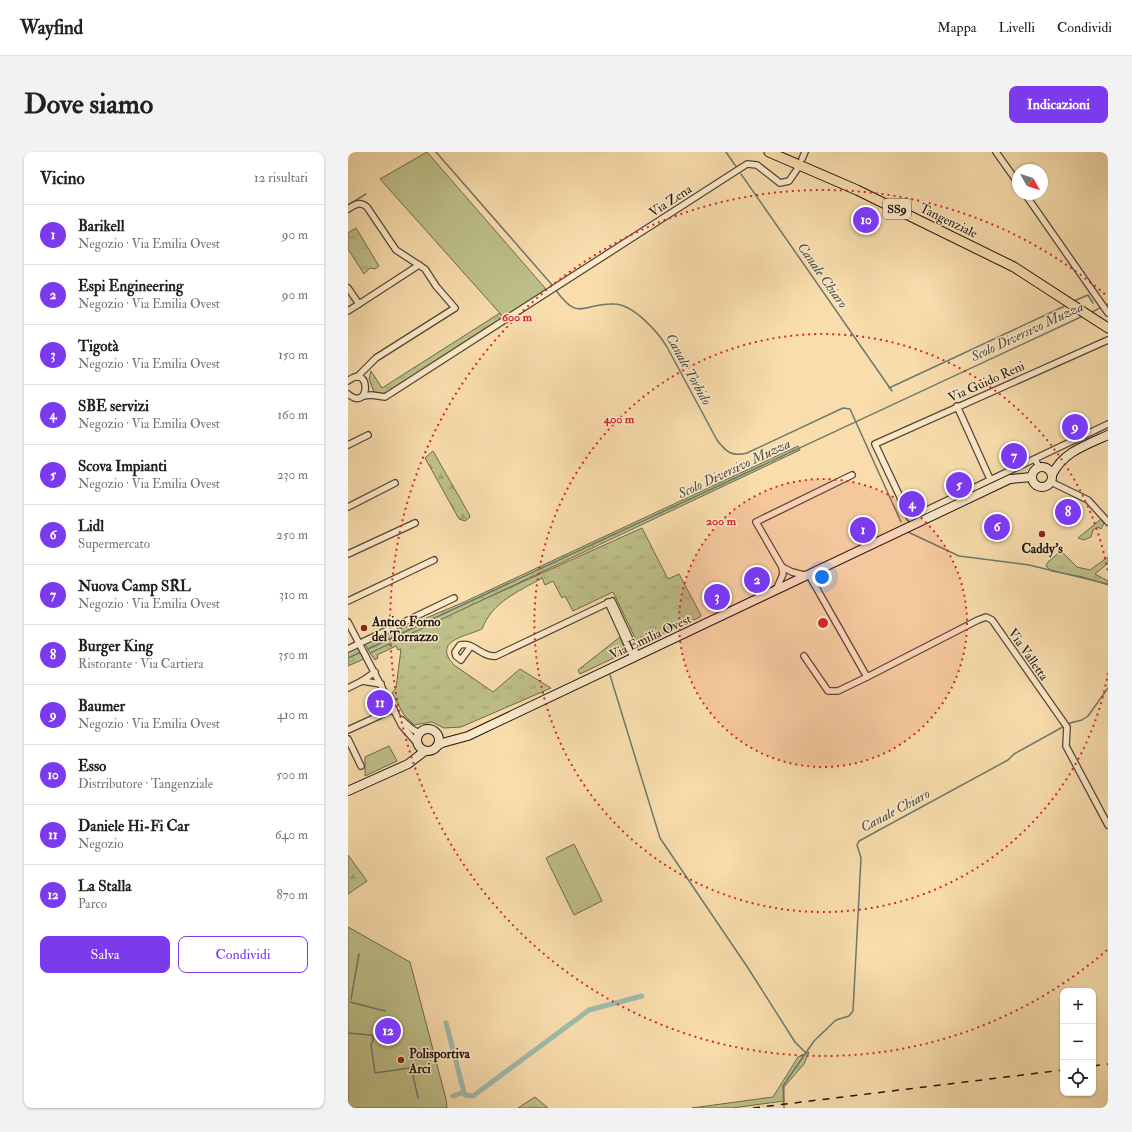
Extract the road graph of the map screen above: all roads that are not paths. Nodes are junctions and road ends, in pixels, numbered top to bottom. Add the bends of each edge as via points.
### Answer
1 (769, 152) edge
2 (805, 152) edge
3 (996, 152) edge
4 (802, 159) dead end
5 (798, 168) dead end
6 (1012, 175) edge
7 (1029, 200) edge
8 (348, 209) edge
9 (419, 265) junction
10 (348, 288) edge
11 (358, 304) junction
12 (348, 311) edge
13 (1107, 313) edge
14 (1108, 328) edge
15 (1107, 340) edge
16 (371, 362) junction
17 (348, 374) edge
18 (356, 377) junction
19 (348, 381) edge
20 (365, 384) junction
21 (348, 394) edge
22 (362, 396) junction
23 (376, 396) junction
24 (957, 406) junction
25 (1108, 424) edge
26 (368, 435) dead end
27 (1108, 435) edge
28 (348, 445) edge
29 (1070, 453) junction
30 (1035, 459) junction
31 (1043, 467) junction
32 (852, 475) dead end
33 (1031, 477) junction
34 (990, 479) junction
35 (1051, 479) junction
36 (395, 483) dead end
37 (348, 507) edge
38 (415, 522) dead end
39 (1108, 522) edge
40 (348, 554) edge
41 (434, 560) dead end
42 (784, 570) junction
43 (808, 575) junction
44 (790, 584) junction
45 (776, 590) junction
46 (454, 598) dead end
47 (348, 601) edge
48 (348, 622) edge
49 (359, 643) junction
50 (471, 646) dead end
51 (348, 648) edge
52 (635, 656) junction
53 (804, 656) dead end
54 (375, 672) junction
55 (867, 677) junction
56 (378, 678) junction
57 (362, 681) junction
58 (369, 682) junction
59 (381, 684) junction
60 (348, 688) edge
61 (394, 709) junction
62 (398, 716) junction
63 (348, 730) edge
64 (476, 730) junction
65 (435, 731) junction
66 (419, 733) junction
67 (348, 739) edge
68 (417, 744) junction
69 (437, 746) junction
70 (426, 751) junction
71 (402, 765) junction
72 (361, 766) dead end
73 (348, 791) edge
74 (1108, 825) edge

1 - 14 main road, Tangenziale / SS9 via 858,190 1014,268
2 - 4 street
3 - 6 street
5 - 23 street, Via Zena via 789,181 780,183 757,165 747,164 385,397
7 - 13 street
8 - 9 street via 362,203 396,250
9 - 11 street
9 - 16 street via 425,269 455,308
10 - 11 street
11 - 12 street
15 - 24 street, Via Guido Reni
16 - 18 street
16 - 20 street via 365,374
17 - 18 street
18 - 19 street
18 - 20 street
20 - 22 street
20 - 23 street
21 - 22 street, Via Zena via 356,398
22 - 23 street, Via Zena
24 - 34 street
24 - 34 street, Via Guido Reni via 875,444 910,518
25 - 30 street
26 - 28 street
27 - 29 main road
29 - 31 main road via 1065,453
29 - 35 main road via 1057,466
30 - 31 street
30 - 34 street
31 - 33 main road via 1034,470
31 - 35 main road
32 - 42 street via 756,522
33 - 35 main road via 1033,483 1039,487 1046,486
33 - 43 main road, Via Emilia Ovest via 1010,479
35 - 39 street via 1088,500
36 - 37 street
38 - 40 street
41 - 47 street
42 - 43 street
42 - 44 street
42 - 45 street
43 - 44 main road, Via Emilia Ovest
43 - 55 street
44 - 45 main road, Via Emilia Ovest
45 - 52 main road, Via Emilia Ovest
46 - 49 street
48 - 49 street
49 - 51 street
49 - 54 street
50 - 52 street via 487,656 496,656 610,602
52 - 64 main road, Via Emilia Ovest
53 - 55 street, Via Valletta via 828,691 838,691
54 - 56 street
54 - 57 street
55 - 74 street, Via Valletta via 986,617 994,623 1066,726 1066,746
56 - 58 street
56 - 59 street
57 - 58 street
57 - 60 street
58 - 59 street
59 - 61 street
61 - 62 street
61 - 63 street
62 - 66 street via 407,726
62 - 68 street via 405,730
64 - 65 main road, Via Emilia Ovest via 451,735
64 - 69 main road, Via Emilia Ovest via 463,738
65 - 66 main road via 429,728
65 - 69 main road via 439,739
66 - 68 main road
67 - 72 street
68 - 70 main road
68 - 71 main road via 412,757
69 - 70 main road
70 - 71 main road
71 - 73 main road

